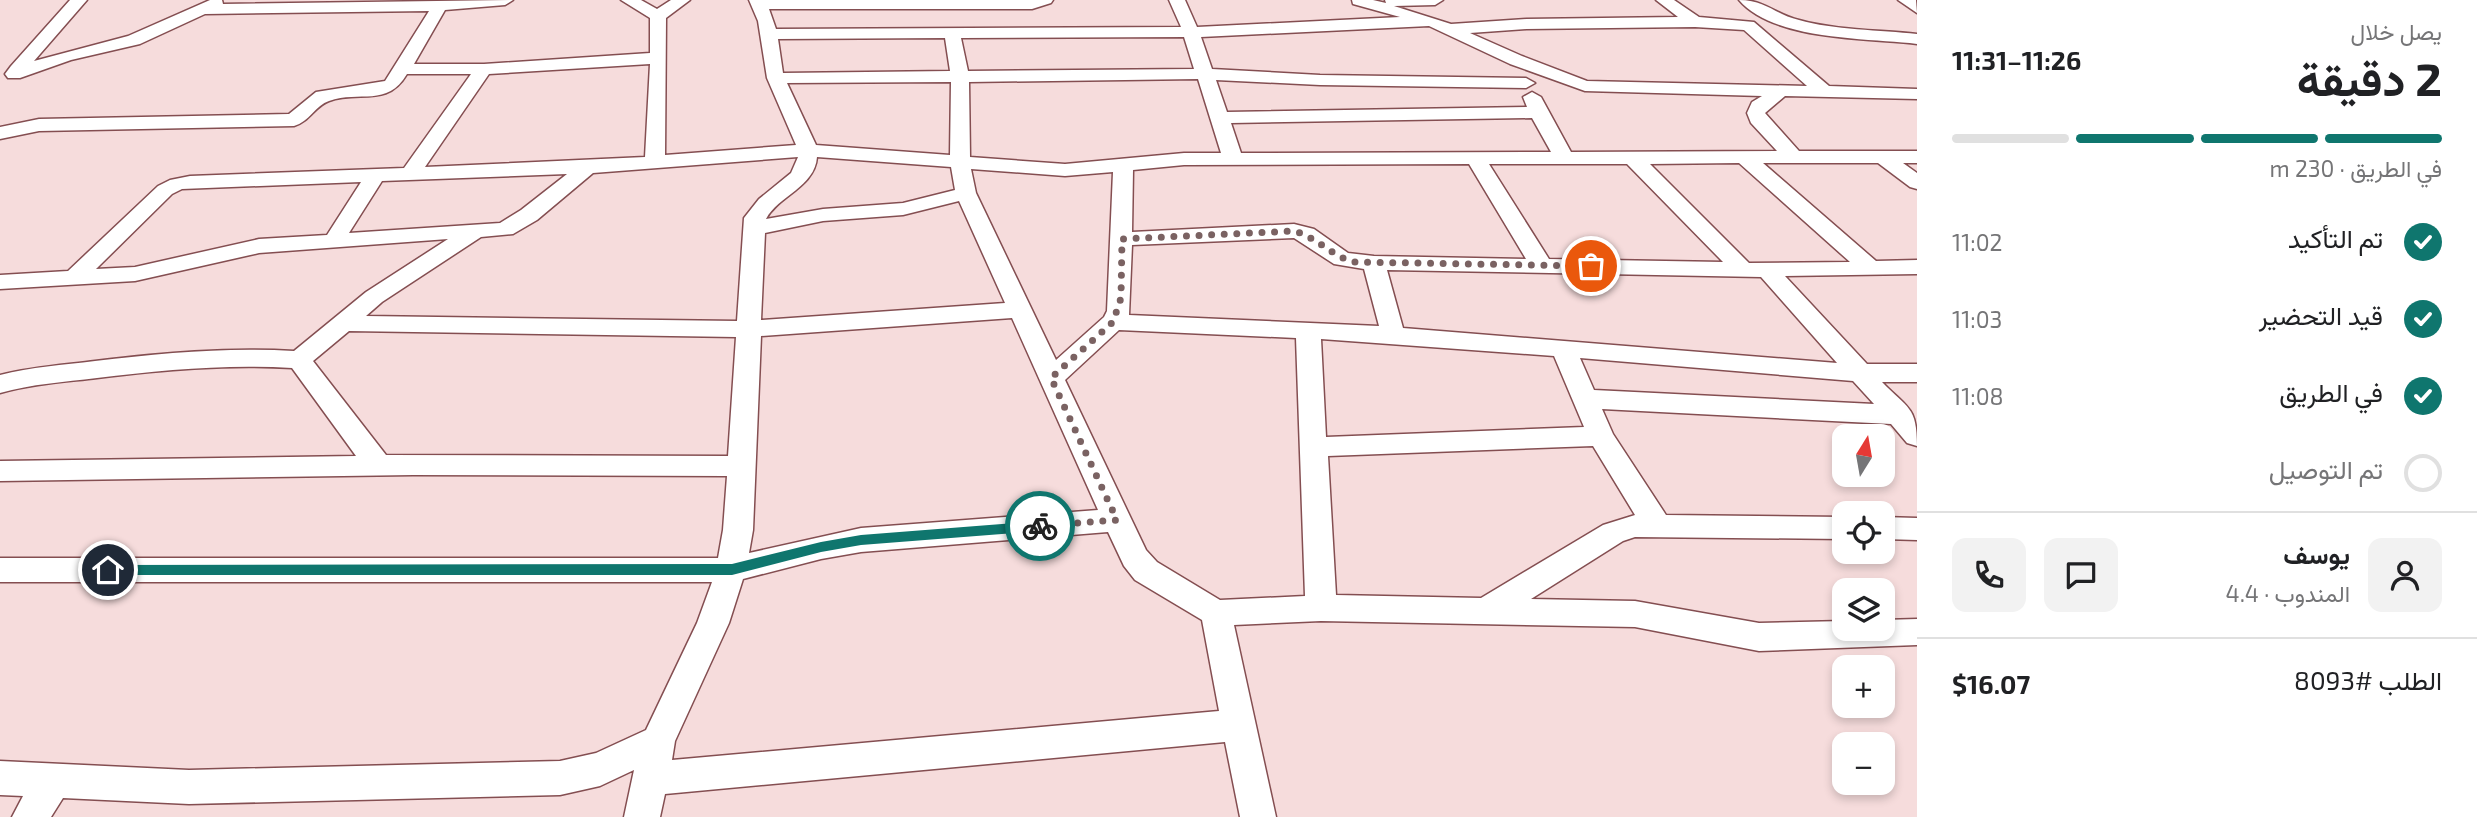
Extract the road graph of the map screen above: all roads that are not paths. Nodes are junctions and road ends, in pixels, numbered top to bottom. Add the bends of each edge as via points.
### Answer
1 (79, 0) edge
2 (222, 0) edge
3 (505, 0) edge
4 (629, 0) edge
5 (682, 0) edge
6 (1045, 0) edge
7 (1177, 0) edge
8 (1347, 0) edge
9 (1435, 0) edge
10 (1664, 0) edge
11 (1747, 0) edge
12 (1906, 0) edge
13 (1359, 1) edge
14 (758, 2) edge
15 (440, 6) junction
16 (1917, 8) edge
17 (202, 9) junction
18 (658, 16) junction
19 (1431, 21) junction
20 (1695, 22) junction
21 (1447, 29) junction
22 (1191, 32) junction
23 (952, 33) junction
24 (771, 34) junction
25 (1917, 38) edge
26 (659, 58) junction
27 (1516, 60) junction
28 (403, 69) junction
29 (484, 69) junction
30 (1205, 74) junction
31 (960, 77) junction
32 (776, 78) junction
33 (7, 79) edge
34 (1526, 83) junction
35 (1779, 92) junction
36 (1826, 93) junction
37 (1917, 94) edge
38 (1538, 112) junction
39 (1219, 118) junction
40 (0, 133) edge
41 (807, 149) junction
42 (1917, 157) edge
43 (1745, 158) junction
44 (1794, 158) junction
45 (1884, 158) junction
46 (1233, 159) junction
47 (1634, 159) junction
48 (1476, 160) junction
49 (1566, 160) junction
50 (655, 162) junction
51 (960, 162) junction
52 (1123, 165) junction
53 (588, 167) junction
54 (410, 174) junction
55 (375, 175) junction
56 (1917, 183) edge
57 (966, 193) junction
58 (755, 228) junction
59 (474, 233) junction
60 (1122, 239) junction
61 (333, 242) junction
62 (1374, 263) junction
63 (1541, 265) junction
64 (1917, 267) edge
65 (1871, 268) junction
66 (1742, 270) junction
67 (1767, 270) junction
68 (73, 279) junction
69 (0, 282) edge
70 (1019, 310) junction
71 (1113, 322) junction
72 (340, 323) junction
73 (750, 329) junction
74 (1308, 331) junction
75 (1393, 335) junction
76 (1563, 349) junction
77 (299, 360) junction
78 (1861, 373) junction
79 (1917, 373) edge
80 (1051, 378) junction
81 (0, 384) edge
82 (1585, 399) junction
83 (1909, 425) edge
84 (1601, 436) junction
85 (1313, 447) junction
86 (379, 466) junction
87 (741, 466) junction
88 (0, 471) edge
89 (1117, 520) junction
90 (1657, 525) junction
91 (1832, 528) edge
92 (1895, 528) edge
93 (1917, 529) edge
94 (0, 570) edge
95 (732, 570) junction
96 (1321, 608) junction
97 (1486, 611) junction
98 (1216, 613) junction
99 (1917, 632) edge
100 (1240, 725) junction
101 (658, 741) junction
102 (0, 778) edge
103 (650, 779) junction
104 (54, 780) junction
105 (30, 817) edge
106 (642, 817) edge
107 (1258, 817) edge

1 - 33 street
2 - 17 street
3 - 15 street
4 - 18 street
5 - 18 street
6 - 14 street via 994,5
7 - 22 street
8 - 13 street
9 - 13 street
10 - 20 street
11 - 25 street via 1775,18 1800,26
12 - 16 street
13 - 19 street
14 - 24 street
15 - 17 street
15 - 28 street
17 - 33 street via 134,40 66,57
18 - 26 street
19 - 21 street
19 - 22 street
20 - 21 street
20 - 36 street via 1748,25
21 - 27 street
22 - 23 street
22 - 30 street
23 - 24 street
23 - 31 street
24 - 32 street via 769,48
26 - 29 street
26 - 50 street
27 - 34 street
27 - 35 street via 1585,86
28 - 29 street
28 - 40 street via 388,88 322,96 294,120 39,125
29 - 54 street
30 - 31 street
30 - 34 street
30 - 39 street
31 - 32 street
31 - 51 street
32 - 41 street
34 - 38 street
35 - 36 street
35 - 44 street via 1756,113
36 - 37 street
38 - 39 street
38 - 49 street
39 - 46 street
41 - 50 street
41 - 51 street
41 - 58 street via 807,164 760,209
42 - 45 street
43 - 44 street
43 - 47 street
43 - 65 street
44 - 45 street
45 - 56 street
46 - 48 street
46 - 52 street
47 - 49 street
47 - 66 street
48 - 49 street
48 - 63 street
50 - 53 street
51 - 52 street via 1065,170
51 - 57 street
52 - 60 street
53 - 54 street
53 - 59 street via 517,224
54 - 55 street
55 - 61 street
55 - 68 street via 177,184 165,190
57 - 58 street via 903,209 823,215
57 - 70 street
58 - 73 street
59 - 61 street
59 - 72 street
60 - 62 street via 1294,231 1342,259
60 - 71 street via 1121,298
61 - 68 street via 259,246 135,275
62 - 63 street
62 - 75 street
63 - 66 street
64 - 65 street
65 - 67 street
66 - 67 street
67 - 78 street
68 - 69 street
70 - 73 street
70 - 80 street
71 - 74 street
71 - 80 street
72 - 73 street
72 - 77 street
73 - 87 street
74 - 75 street
74 - 85 street
75 - 76 street
76 - 78 street
76 - 82 street
77 - 81 street via 203,360
77 - 86 street
78 - 79 street
78 - 83 street
80 - 89 street
82 - 83 street
82 - 84 street
84 - 85 street
84 - 90 street
85 - 96 street
86 - 87 street
86 - 88 street
87 - 95 street
89 - 95 street via 861,540
89 - 98 street via 1146,571
90 - 91 street
90 - 97 street via 1613,533
92 - 93 street
94 - 95 street
95 - 101 street via 713,623
96 - 97 street
96 - 98 street
97 - 99 street via 1635,614 1759,637
98 - 100 street
100 - 103 street
100 - 107 street
101 - 103 street
101 - 104 street via 600,769 560,778 189,787
102 - 104 street
103 - 106 street
104 - 105 street

